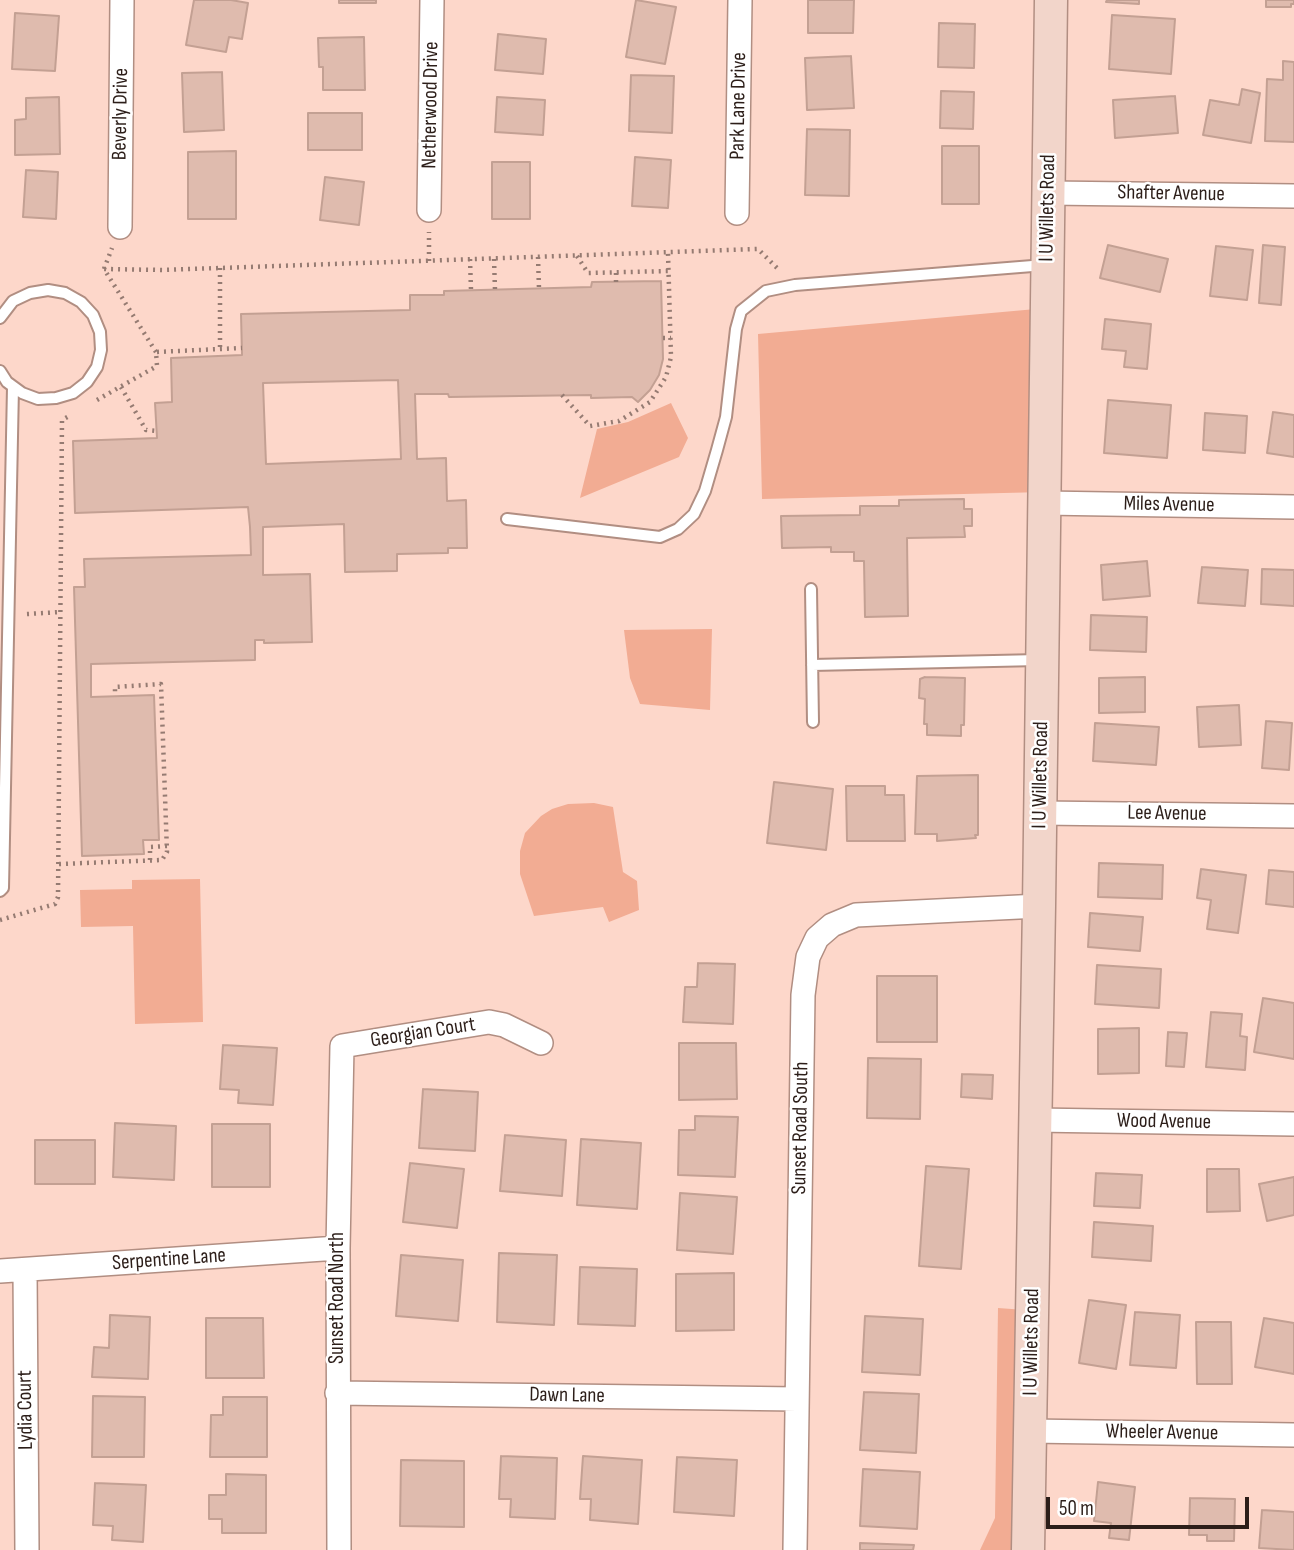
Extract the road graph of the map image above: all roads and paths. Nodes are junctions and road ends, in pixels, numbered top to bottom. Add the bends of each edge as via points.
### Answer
1 (122, 0) edge
2 (432, 0) edge
3 (740, 0) edge
4 (1051, 0) edge
5 (1049, 192) junction
6 (1294, 196) edge
7 (429, 210) dead end
8 (737, 213) dead end
9 (120, 227) dead end
10 (668, 253) junction
11 (576, 256) junction
12 (538, 257) junction
13 (470, 259) junction
14 (494, 259) junction
15 (1048, 265) junction
16 (219, 268) junction
17 (669, 271) junction
18 (616, 272) junction
19 (616, 282) dead end
20 (795, 285) junction
21 (539, 289) dead end
22 (471, 290) dead end
23 (495, 290) dead end
24 (0, 318) edge
25 (663, 338) dead end
26 (671, 338) junction
27 (242, 348) dead end
28 (220, 349) junction
29 (156, 352) junction
30 (0, 371) edge
31 (13, 387) junction
32 (121, 387) junction
33 (562, 396) dead end
34 (86, 407) dead end
35 (74, 414) dead end
36 (157, 430) dead end
37 (1044, 503) junction
38 (1294, 507) edge
39 (507, 519) dead end
40 (811, 589) dead end
41 (61, 612) junction
42 (9, 615) junction
43 (1042, 660) junction
44 (812, 664) junction
45 (115, 696) dead end
46 (813, 722) dead end
47 (1041, 813) junction
48 (1294, 816) edge
49 (167, 846) junction
50 (150, 860) junction
51 (60, 864) junction
52 (0, 891) edge
53 (1039, 906) junction
54 (0, 920) edge
55 (541, 1043) dead end
56 (342, 1046) joint
57 (1035, 1120) junction
58 (1294, 1124) edge
59 (338, 1248) junction
60 (25, 1270) junction
61 (0, 1271) edge
62 (337, 1393) junction
63 (797, 1399) junction
64 (1030, 1431) junction
65 (1294, 1434) edge
66 (27, 1550) edge
67 (338, 1550) edge
68 (795, 1550) edge
69 (1028, 1550) edge

1 - 9 street, Beverly Drive
2 - 7 street, Netherwood Drive
3 - 8 street, Park Lane Drive
4 - 5 main road, I U Willets Road
5 - 6 street, Shafter Avenue
5 - 15 main road, I U Willets Road
10 - 11 path
10 - 17 path
10 - 20 path via 758,249
11 - 12 path
11 - 18 path via 588,272
12 - 14 path
12 - 21 path
13 - 14 path
13 - 16 path
13 - 22 path
14 - 23 path
15 - 20 lane
15 - 37 main road, I U Willets Road
16 - 28 path
16 - 29 path via 104,269
17 - 18 path
17 - 26 path
18 - 19 path
20 - 39 lane via 765,291 741,311 718,450 694,514 678,529 660,537
24 - 31 lane via 13,302 48,290 81,302 100,332 97,367 73,393 38,399
25 - 26 path
26 - 33 path via 666,377 650,402 618,421 590,426
27 - 28 path
28 - 29 path
29 - 32 path via 157,366
30 - 31 lane
31 - 42 lane
32 - 34 path
32 - 36 path via 146,430
35 - 41 path via 62,420
37 - 38 street, Miles Avenue
37 - 43 main road, I U Willets Road
40 - 44 lane
41 - 42 path
41 - 51 path
42 - 52 lane
43 - 44 lane
43 - 47 main road, I U Willets Road
44 - 46 lane
45 - 49 path via 115,687 161,684
47 - 48 street, Lee Avenue
47 - 53 main road, I U Willets Road
49 - 50 path via 162,860
49 - 50 path via 150,847
50 - 51 path
51 - 54 path via 55,904
53 - 57 main road, I U Willets Road
53 - 63 street, Sunset Road South via 856,915 832,925 817,938 803,980
55 - 56 street, Georgian Court via 489,1022
56 - 59 street, Sunset Road North
57 - 58 street, Wood Avenue
57 - 64 main road, I U Willets Road
59 - 60 street, Serpentine Lane
59 - 62 street, Sunset Road North
60 - 61 street, Serpentine Lane
60 - 66 street, Lydia Court
62 - 63 street, Dawn Lane
62 - 67 street, Sunset Road North
63 - 68 street, Sunset Road South
64 - 65 street, Wheeler Avenue
64 - 69 main road, I U Willets Road

